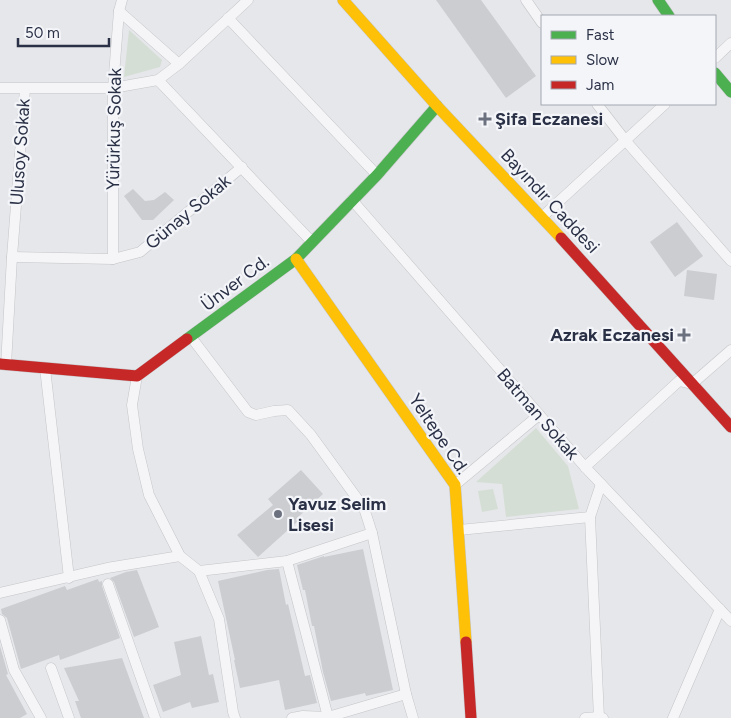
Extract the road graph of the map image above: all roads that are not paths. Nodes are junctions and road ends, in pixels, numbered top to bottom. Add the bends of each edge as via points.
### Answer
1 (122, 0) edge
2 (248, 0) edge
3 (343, 0) edge
4 (526, 0) edge
5 (658, 0) edge
6 (119, 11) junction
7 (668, 15) edge
8 (228, 18) junction
9 (541, 22) edge
10 (731, 43) edge
11 (716, 57) edge
12 (178, 64) junction
13 (716, 74) edge
14 (158, 80) junction
15 (0, 88) edge
16 (113, 88) junction
17 (25, 89) junction
18 (731, 92) edge
19 (598, 105) edge
20 (664, 105) edge
21 (437, 106) junction
22 (625, 140) junction
23 (242, 167) junction
24 (377, 175) junction
25 (352, 200) junction
26 (542, 217) junction
27 (312, 242) junction
28 (12, 257) junction
29 (113, 258) junction
30 (296, 259) junction
31 (731, 261) edge
32 (191, 337) junction
33 (731, 350) edge
34 (3, 365) edge
35 (45, 368) junction
36 (137, 376) junction
37 (692, 384) junction
38 (539, 415) junction
39 (731, 427) edge
40 (585, 467) junction
41 (601, 484) junction
42 (455, 485) junction
43 (590, 517) junction
44 (459, 530) junction
45 (372, 533) junction
46 (180, 556) junction
47 (287, 561) junction
48 (199, 571) junction
49 (69, 578) junction
50 (108, 584) dead end
51 (0, 593) edge
52 (720, 609) junction
53 (0, 620) edge
54 (731, 621) edge
55 (51, 668) dead end
56 (406, 694) junction
57 (231, 716) edge
58 (303, 717) edge
59 (328, 717) junction
60 (41, 718) edge
61 (69, 718) edge
62 (155, 718) edge
63 (292, 718) edge
64 (413, 718) edge
65 (471, 718) edge
66 (585, 718) edge
67 (600, 718) edge
68 (673, 718) edge

1 - 6 street, Yürürkuş Sokak
2 - 8 street
3 - 21 street, Bayındır Caddesi
4 - 9 street
5 - 7 street
6 - 12 street
6 - 16 street, Yürürkuş Sokak
8 - 12 street
8 - 24 street
10 - 11 street
12 - 14 street
13 - 18 street
14 - 16 street
14 - 23 street
15 - 17 street
16 - 17 street
16 - 29 street, Yürürkuş Sokak
17 - 28 street, Ulusoy Sokak
19 - 22 street
20 - 22 street
21 - 24 street, Ünver Cd.
21 - 26 street, Bayındır Caddesi
22 - 26 street
22 - 31 street
23 - 27 street
23 - 29 street, Günay Sokak via 140,252
24 - 25 street, Ünver Cd.
25 - 27 street, Ünver Cd.
25 - 38 street, Batman Sokak
26 - 37 street, Bayındır Caddesi
27 - 30 street, Ünver Cd.
28 - 29 street, Günay Sokak
28 - 34 street, Ulusoy Sokak
30 - 32 street, Ünver Cd.
30 - 42 street, Yeltepe Cd.
32 - 36 street, Ünver Cd.
32 - 45 street via 248,412 256,415 288,410 311,435 364,508
33 - 37 street
34 - 35 street
35 - 36 street
35 - 49 street
36 - 46 street via 132,405 138,449 149,495
37 - 39 street, Bayındır Caddesi
37 - 40 street via 679,381
38 - 40 street, Batman Sokak
38 - 42 street
40 - 41 street, Batman Sokak
41 - 43 street
41 - 52 street, Batman Sokak
42 - 44 street, Yeltepe Cd.
43 - 44 street
43 - 67 street
44 - 65 street, Yeltepe Cd.
45 - 47 street
45 - 56 street
46 - 48 street
46 - 49 street
47 - 48 street
47 - 59 street
48 - 57 street via 219,619
49 - 51 street
50 - 62 street
52 - 54 street, Batman Sokak
52 - 68 street
53 - 60 street via 14,670
55 - 61 street
56 - 59 street
56 - 64 street
58 - 59 street
58 - 63 street
66 - 67 street

